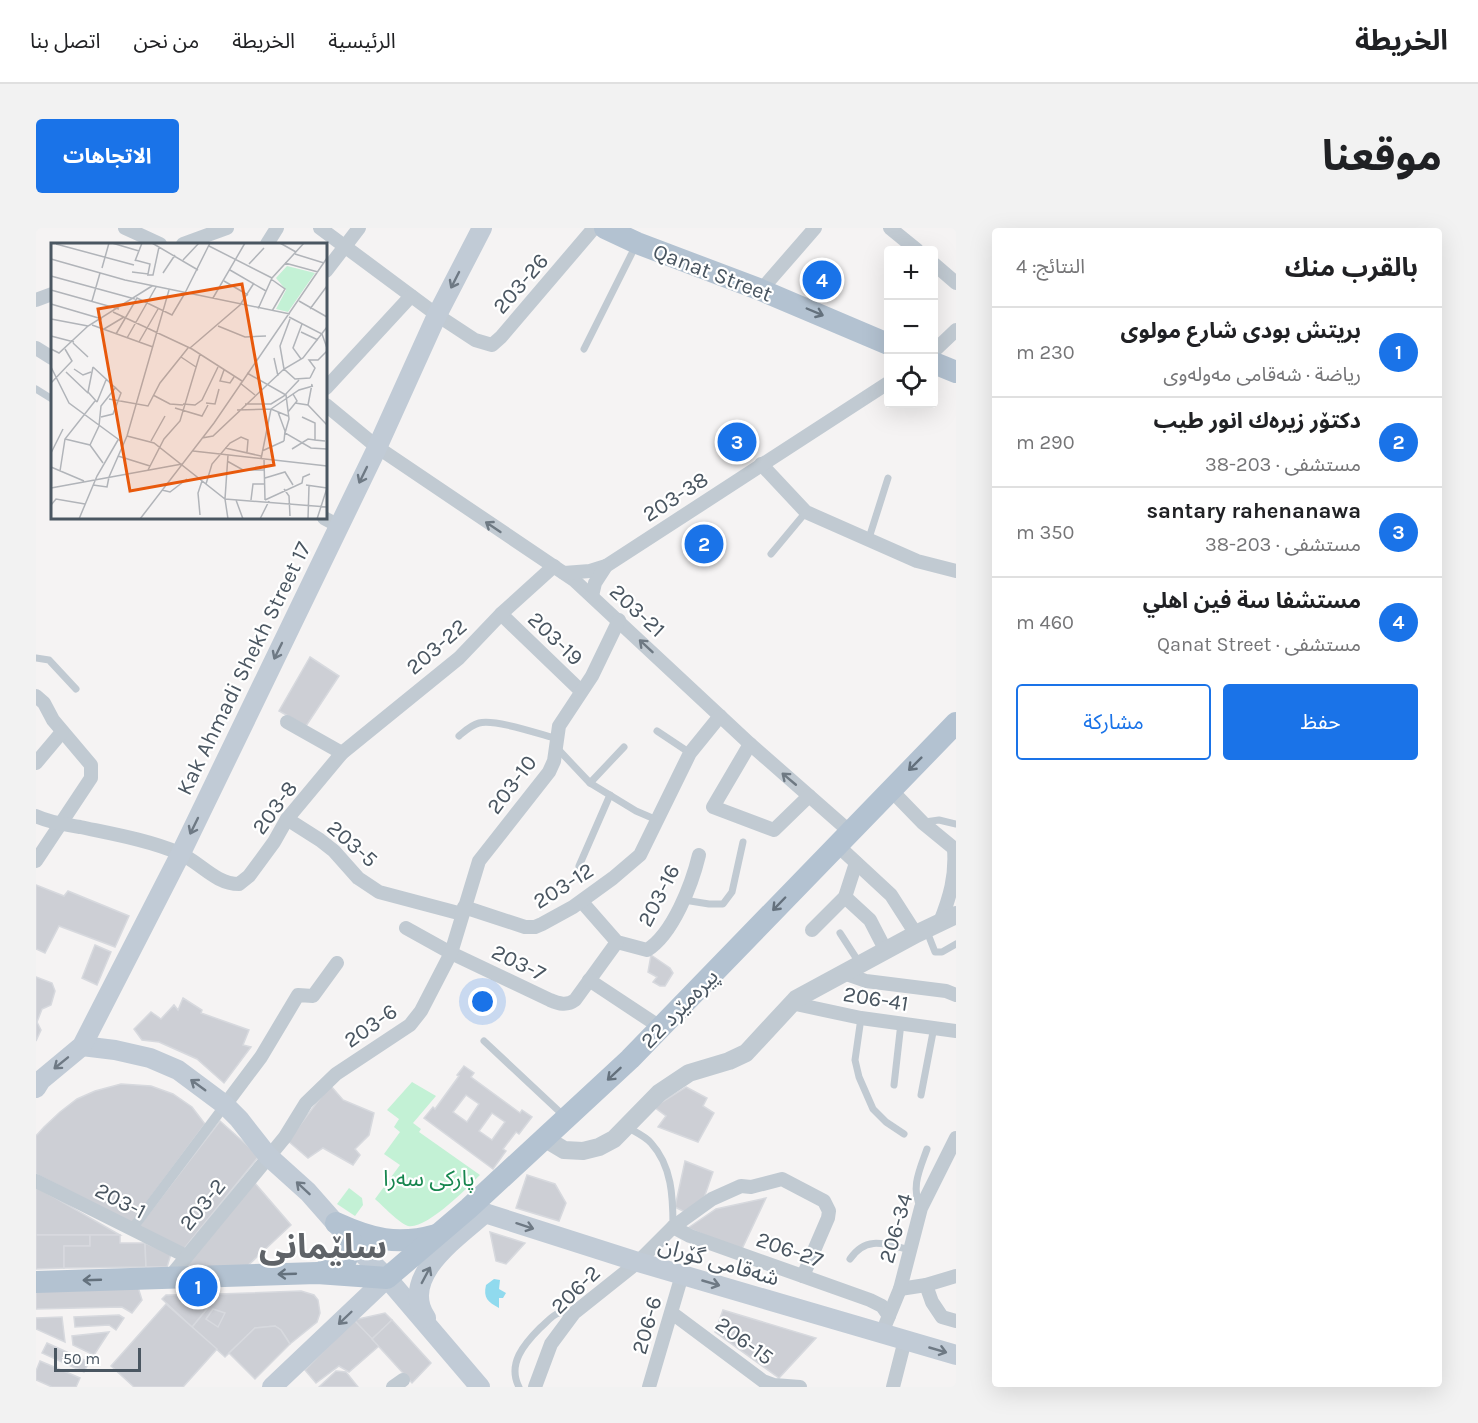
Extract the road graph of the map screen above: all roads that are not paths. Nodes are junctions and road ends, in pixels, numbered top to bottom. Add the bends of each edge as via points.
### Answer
1 (125, 228) edge
2 (227, 228) edge
3 (277, 228) edge
4 (321, 228) edge
5 (360, 228) edge
6 (482, 228) edge
7 (594, 228) edge
8 (605, 228) edge
9 (815, 228) edge
10 (890, 228) edge
11 (158, 243) edge
12 (186, 243) edge
13 (268, 243) edge
14 (637, 243) junction
15 (345, 246) junction
16 (912, 246) edge
17 (938, 268) edge
18 (327, 270) edge
19 (956, 283) edge
20 (36, 287) edge
21 (761, 290) junction
22 (51, 294) edge
23 (51, 294) edge
24 (411, 296) junction
25 (36, 300) edge
26 (437, 315) junction
27 (956, 330) edge
28 (884, 342) edge
29 (938, 346) edge
30 (36, 348) edge
31 (584, 349) dead end
32 (51, 356) edge
33 (938, 365) edge
34 (956, 372) edge
35 (884, 386) edge
36 (327, 387) edge
37 (36, 389) edge
38 (51, 398) edge
39 (327, 406) edge
40 (377, 447) junction
41 (761, 465) junction
42 (888, 478) dead end
43 (806, 512) junction
44 (331, 522) edge
45 (869, 538) junction
46 (771, 554) dead end
47 (606, 567) junction
48 (559, 569) junction
49 (956, 571) edge
50 (592, 596) junction
51 (501, 614) junction
52 (619, 620) junction
53 (36, 658) edge
54 (76, 689) dead end
55 (581, 692) junction
56 (36, 696) edge
57 (720, 716) junction
58 (287, 722) dead end
59 (956, 723) edge
60 (657, 731) dead end
61 (62, 732) junction
62 (459, 736) dead end
63 (557, 743) junction
64 (750, 744) junction
65 (624, 747) dead end
66 (342, 753) junction
67 (690, 753) junction
68 (36, 764) edge
69 (590, 783) junction
70 (890, 789) junction
71 (610, 795) junction
72 (809, 796) junction
73 (36, 816) edge
74 (287, 819) junction
75 (658, 820) junction
76 (61, 823) junction
77 (922, 823) junction
78 (956, 824) edge
79 (843, 838) junction
80 (743, 842) dead end
81 (955, 849) edge
82 (181, 853) junction
83 (699, 855) dead end
84 (36, 861) edge
85 (856, 863) junction
86 (579, 866) dead end
87 (845, 897) junction
88 (684, 900) junction
89 (582, 902) junction
90 (463, 911) junction
91 (934, 925) edge
92 (406, 928) dead end
93 (812, 930) dead end
94 (840, 933) dead end
95 (617, 942) junction
96 (956, 944) edge
97 (886, 951) junction
98 (451, 952) junction
99 (337, 963) dead end
100 (853, 969) junction
101 (589, 980) junction
102 (956, 995) edge
103 (791, 1004) junction
104 (861, 1018) junction
105 (901, 1023) junction
106 (660, 1027) junction
107 (934, 1027) junction
108 (956, 1031) edge
109 (484, 1041) dead end
110 (82, 1046) junction
111 (38, 1082) edge
112 (894, 1085) dead end
113 (921, 1095) dead end
114 (225, 1105) junction
115 (566, 1118) junction
116 (627, 1127) junction
117 (904, 1134) dead end
118 (544, 1138) junction
119 (956, 1138) edge
120 (927, 1149) dead end
121 (268, 1156) junction
122 (36, 1181) edge
123 (921, 1208) junction
124 (477, 1210) junction
125 (336, 1222) junction
126 (673, 1227) junction
127 (132, 1229) junction
128 (440, 1233) junction
129 (351, 1240) junction
130 (910, 1250) junction
131 (186, 1256) junction
132 (850, 1259) dead end
133 (638, 1262) junction
134 (317, 1273) junction
135 (682, 1275) junction
136 (802, 1276) junction
137 (956, 1276) edge
138 (170, 1278) junction
139 (387, 1278) junction
140 (36, 1282) edge
141 (926, 1285) junction
142 (900, 1289) junction
143 (574, 1313) junction
144 (672, 1313) junction
145 (956, 1321) edge
146 (885, 1325) junction
147 (904, 1340) junction
148 (444, 1345) junction
149 (956, 1355) edge
150 (272, 1387) edge
151 (480, 1387) edge
152 (519, 1387) edge
153 (535, 1387) edge
154 (649, 1387) edge
155 (800, 1387) edge
156 (893, 1387) edge

1 - 11 street
2 - 12 street
3 - 13 street
4 - 15 street
5 - 15 street
6 -> 26 main road, Kak Ahmadi Shekh Street 17
7 - 26 street, 203-26 via 492,345 475,340
8 - 14 main road, Qanat Street
9 - 21 street
10 - 16 street
14 - 21 main road, Qanat Street
14 - 31 lane
15 - 18 street
15 - 24 street
17 - 19 street
20 - 22 street
21 -> 28 main road, Qanat Street
23 - 25 street
24 - 26 street
24 - 36 street
26 - 40 main road, Kak Ahmadi Shekh Street 17
27 - 29 street
30 - 32 street
33 - 34 main road
35 - 41 street, 203-38
37 - 38 lane
39 - 40 street, 203-21
40 -> 44 main road, Kak Ahmadi Shekh Street 17
48 -> 40 street, 203-21
41 - 43 street
41 - 47 street, 203-38
42 - 45 lane
43 - 45 street
43 - 46 lane
44 -> 82 main road, Kak Ahmadi Shekh Street 17
45 - 49 street via 917,561
47 - 48 street, 203-38
47 - 50 street, 203-38
48 - 50 street, 203-21
48 - 51 street, 203-22
50 - 52 street, 203-21
51 - 55 street, 203-19
51 - 66 street, 203-22 via 459,658
52 - 55 street, 203-10
57 -> 52 street, 203-21
53 - 54 lane via 49,660
55 - 63 street, 203-10 via 559,726
56 - 61 street
57 - 64 street, 203-21
57 - 67 street, 203-12
58 - 66 street
59 -> 70 main road, 22 پیرەمێرد
60 - 67 lane
61 - 68 street
61 - 76 street via 91,765 92,772
62 - 63 lane via 481,722 500,724
63 - 69 lane
63 - 90 street, 203-10 via 554,761 544,779 479,861
72 -> 64 street, 203-21
64 - 72 street via 713,807 774,830
65 - 69 lane
66 - 74 street, 203-8
67 - 75 street, 203-12
69 - 71 lane
70 - 77 street
70 - 79 main road, 22 پیرەمێرد
71 - 75 lane
71 - 86 lane
72 - 79 street, 203-21
73 - 76 street
74 - 82 street, 203-8 via 239,885 228,884
74 - 90 street, 203-5 via 334,851 357,878 379,892
75 - 89 street, 203-12 via 640,855
76 - 82 street
76 - 84 street
77 - 78 lane via 939,820
77 - 81 street
79 - 85 street, 203-21
79 -> 106 main road, 22 پیرەمێرد
80 - 88 lane via 732,891 723,904
81 - 91 street via 953,884
82 - 110 main road, Kak Ahmadi Shekh Street 17
83 - 88 street, 203-16
85 - 87 street
85 - 91 street, 203-21 via 891,895
87 - 93 street
87 - 97 street via 870,920
88 - 95 street, 203-16 via 658,943 647,950
89 - 90 street, 203-12 via 535,927
89 - 95 street
90 - 98 street, 203-6
91 - 96 lane via 935,952
91 - 97 street
92 - 98 street, 203-7
94 - 100 lane
95 - 101 street
97 - 100 street
98 - 101 street, 203-7 via 550,1000 570,1004
98 - 121 street, 203-6 via 429,999 410,1025 336,1074 306,1103
99 - 114 street via 313,996 298,995 261,1057
100 - 102 street via 866,981
100 - 103 street
101 - 106 street
103 - 104 street, 206-41
103 - 116 street via 746,1053 689,1073 659,1093
104 - 105 street, 206-41
104 - 117 lane via 855,1060 859,1077 873,1109
105 - 107 street, 206-41
105 - 112 lane
106 -> 115 main road, 22 پیرەمێرد
107 - 108 street, 206-41
107 - 113 lane
109 - 115 lane
110 -> 111 main road, Kak Ahmadi Shekh Street 17
114 -> 110 main road via 178,1070 150,1058
114 - 121 main road
114 - 127 street
115 - 118 main road, 22 پیرەمێرد
116 - 118 street via 614,1139 583,1151 564,1150
116 - 126 lane via 650,1141 666,1165 673,1195
118 - 124 main road, 22 پیرەمێرد
119 - 123 street, 206-34
120 - 123 lane via 916,1186 915,1197
125 -> 121 main road
121 - 131 street, 203-2
122 - 127 street, 203-1
123 - 130 street, 206-34
124 - 128 main road, 22 پیرەمێرد
124 -> 133 main road, شەقامی گۆران
148 -> 124 main road via 420,1308 418,1290 438,1255
125 - 128 main road via 383,1239 416,1240
125 - 129 main road
126 - 133 street, 206-2
126 - 136 street, 206-27
126 - 136 street, 206-2 via 730,1190 774,1179 790,1182 825,1201 829,1211
127 - 131 street, 203-1
128 - 139 main road, 22 پیرەمێرد
129 - 134 main road via 345,1263 338,1269
129 - 139 main road
130 - 132 lane via 877,1242 857,1248
130 - 142 street, 206-34
131 - 138 street, 203-2
133 - 135 main road, شەقامی گۆران
133 - 143 street, 206-2
134 -> 138 main road
134 - 139 main road
135 - 144 street, 206-6
135 -> 146 main road, شەقامی گۆران
136 - 146 street, 206-27 via 882,1306
137 - 141 street
138 -> 140 main road
139 - 148 main road
139 -> 150 main road
141 - 142 street
141 - 145 street via 942,1317
142 - 146 street, 206-34
143 - 152 lane via 552,1316 529,1339 514,1369
143 - 153 street, 206-2 via 551,1344
144 - 154 street, 206-6
144 - 155 street, 206-15 via 763,1381
146 - 147 main road, شەقامی گۆران
147 -> 149 main road, شەقامی گۆران
147 - 156 street
148 - 151 main road

